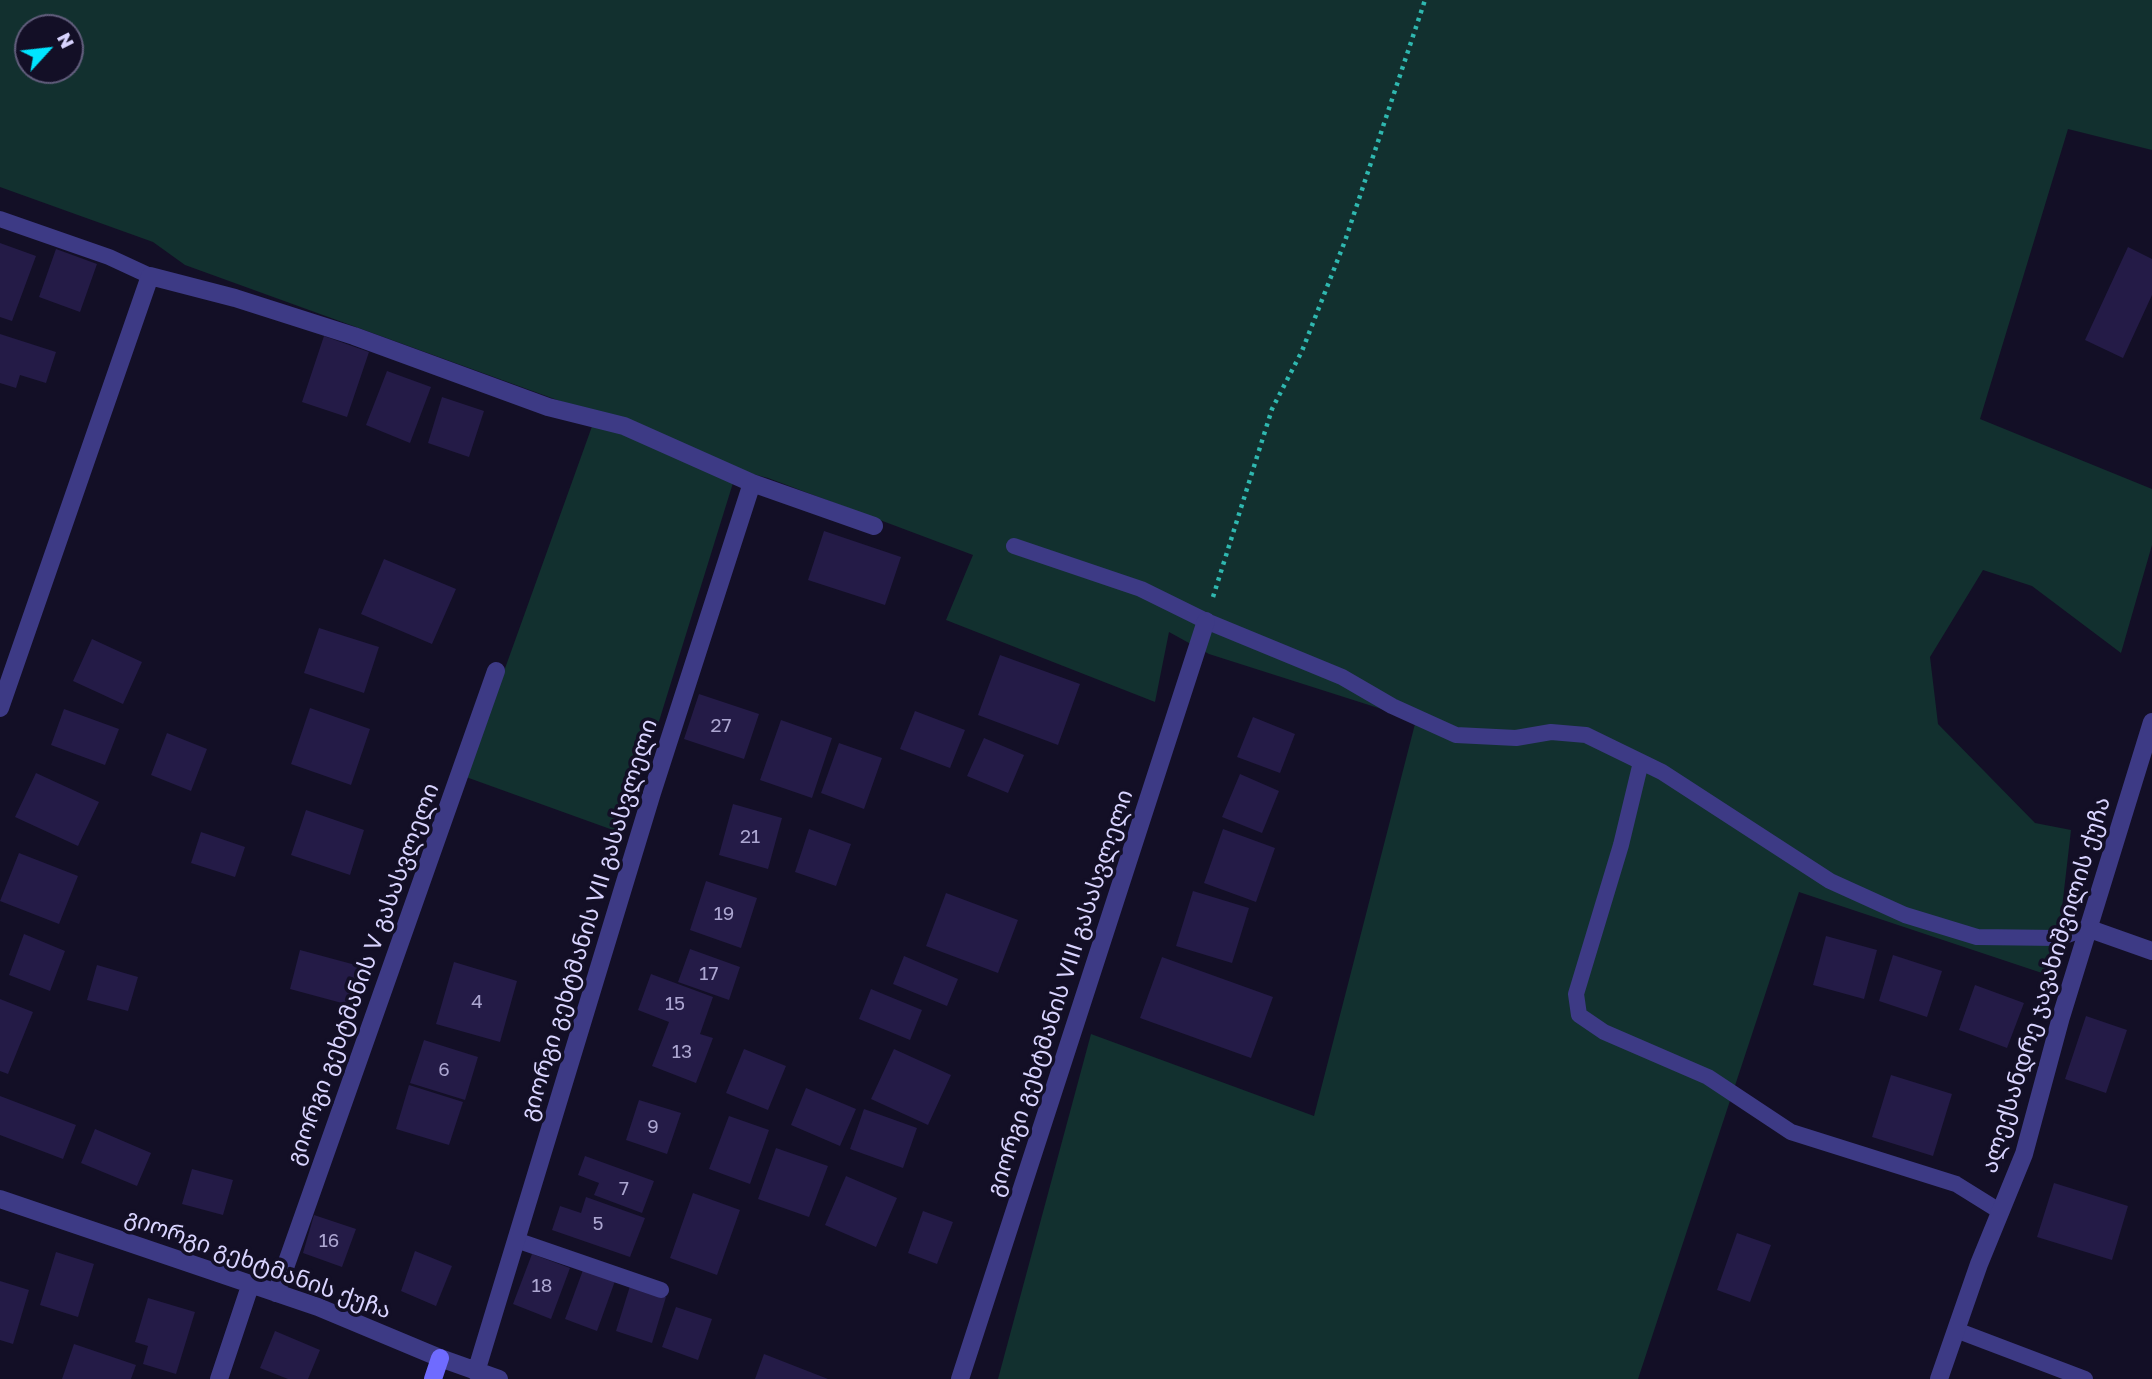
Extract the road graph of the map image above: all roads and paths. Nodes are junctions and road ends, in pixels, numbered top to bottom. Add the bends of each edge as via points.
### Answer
1 (1425, 0) edge
2 (0, 219) edge
3 (150, 276) junction
4 (752, 484) junction
5 (874, 526) dead end
6 (1014, 546) dead end
7 (1206, 621) junction
8 (496, 671) dead end
9 (0, 708) edge
10 (2152, 722) edge
11 (1641, 762) junction
12 (2087, 928) junction
13 (2152, 951) edge
14 (0, 1199) edge
15 (2001, 1212) junction
16 (516, 1240) junction
17 (250, 1286) junction
18 (661, 1290) dead end
19 (275, 1293) junction
20 (1956, 1331) junction
21 (440, 1358) junction
22 (476, 1372) junction
23 (219, 1379) edge
24 (433, 1379) edge
25 (499, 1379) edge
26 (960, 1379) edge
27 (1939, 1379) edge
28 (2085, 1379) edge

1 - 7 path via 1345,241 1302,351 1272,409
2 - 3 lane
3 - 4 street via 354,336 548,407 624,426
3 - 9 street
4 - 5 street
4 - 16 street, გიორგი გეხტმანის VII გასასვლელი
6 - 7 lane via 1141,589
7 - 11 lane via 1342,677 1456,735 1586,735
7 - 26 street, გიორგი გეხტმანის VIII გასასვლელი
8 - 19 street, გიორგი გეხტმანის V გასასვლელი
10 - 12 street, ალექსანდრე ჯავახიშვილის ქუჩა
11 - 12 lane via 1830,881 1905,915 1978,937 2059,937
11 - 15 lane via 1576,994 1579,1015 1604,1032 1708,1077 1791,1132 1956,1184
12 - 13 street
12 - 15 street, ალექსანდრე ჯავახიშვილის ქუჩა via 2025,1154
14 - 17 street, გიორგი გეხტმანის ქუჩა
15 - 20 street, ალექსანდრე ჯავახიშვილის ქუჩა
16 - 18 lane
16 - 22 street, გიორგი გეხტმანის VII გასასვლელი
17 - 19 street, გიორგი გეხტმანის ქუჩა
17 - 23 street
19 - 21 street, გიორგი გეხტმანის ქუჩა
20 - 27 street, ალექსანდრე ჯავახიშვილის ქუჩა
20 - 28 lane
21 - 22 street, გიორგი გეხტმანის ქუჩა
21 - 24 street
22 - 25 street, გიორგი გეხტმანის ქუჩა

